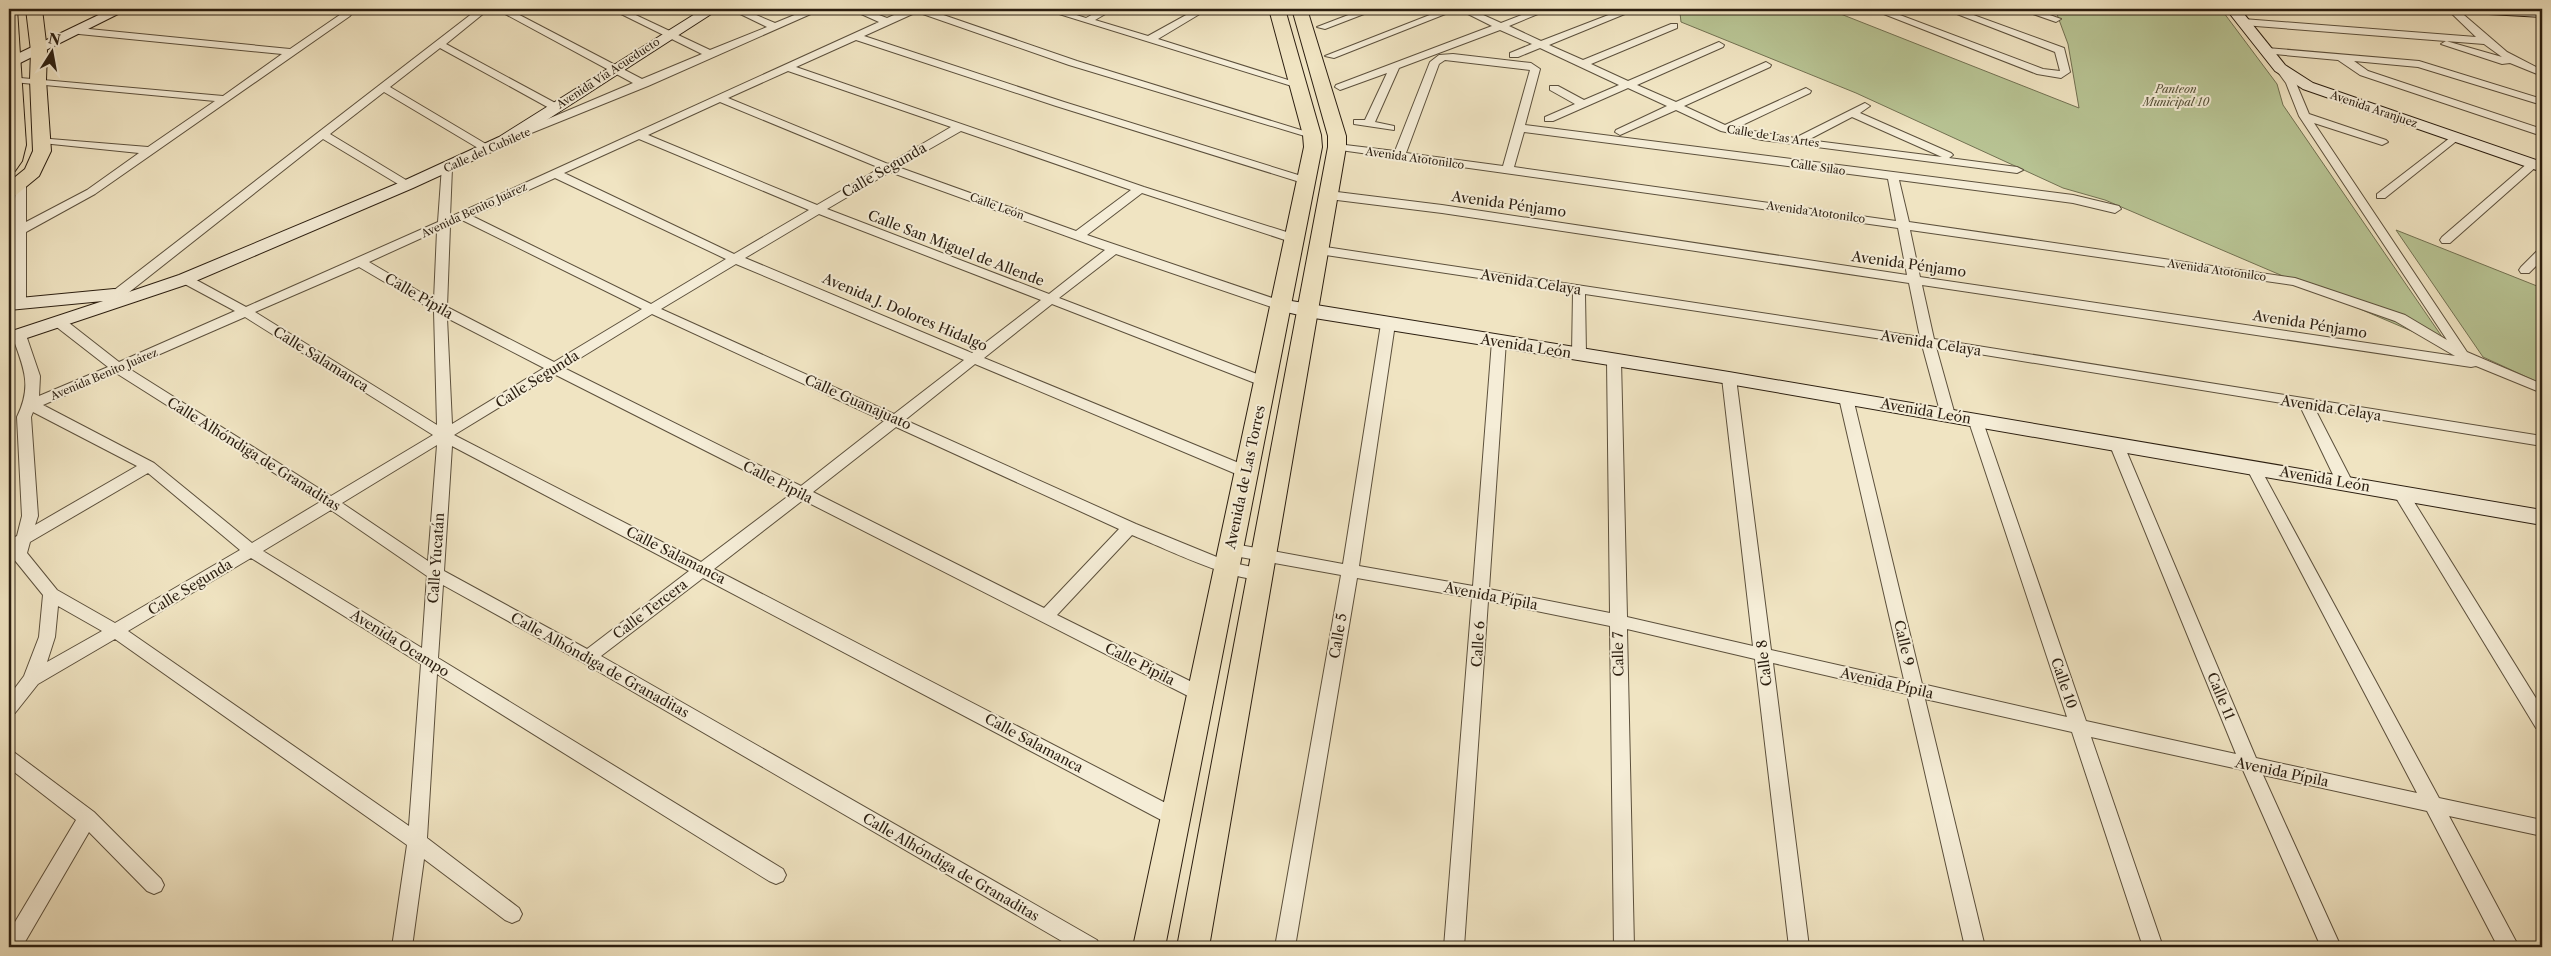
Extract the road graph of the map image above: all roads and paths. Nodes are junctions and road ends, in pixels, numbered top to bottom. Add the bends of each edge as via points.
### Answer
1 (9, 9) edge
2 (34, 9) edge
3 (121, 9) edge
4 (484, 9) edge
5 (501, 9) edge
6 (616, 9) edge
7 (712, 9) edge
8 (735, 9) edge
9 (817, 9) edge
10 (855, 9) edge
11 (916, 9) edge
12 (1048, 9) edge
13 (1109, 9) edge
14 (1203, 9) edge
15 (1277, 9) edge
16 (1300, 9) edge
17 (1372, 9) edge
18 (1454, 9) edge
19 (1463, 9) edge
20 (1545, 9) edge
21 (1632, 9) edge
22 (1876, 9) edge
23 (1950, 9) edge
24 (2024, 9) edge
25 (2233, 9) edge
26 (2452, 9) edge
27 (2471, 9) edge
28 (347, 10) edge
29 (2523, 10) edge
30 (2542, 13) edge
31 (2056, 19) dead end
32 (886, 21) junction
33 (1087, 21) junction
34 (2243, 22) junction
35 (1499, 26) junction
36 (1674, 26) dead end
37 (775, 27) junction
38 (1322, 27) dead end
39 (79, 31) junction
40 (669, 34) junction
41 (2419, 35) junction
42 (854, 36) junction
43 (1149, 40) junction
44 (2484, 41) junction
45 (441, 44) junction
46 (1540, 45) junction
47 (1719, 45) dead end
48 (2267, 51) junction
49 (290, 52) junction
50 (712, 55) junction
51 (1514, 55) dead end
52 (38, 56) junction
53 (1330, 56) dead end
54 (2339, 56) junction
55 (1582, 64) junction
56 (1395, 66) junction
57 (1766, 66) dead end
58 (787, 67) junction
59 (2524, 67) junction
60 (2280, 68) junction
61 (12, 69) junction
62 (614, 70) junction
63 (2542, 73) edge
64 (38, 80) junction
65 (644, 84) junction
66 (1299, 85) junction
67 (1626, 85) junction
68 (1340, 87) dead end
69 (384, 88) junction
70 (1554, 88) dead end
71 (1806, 91) dead end
72 (719, 98) junction
73 (225, 99) junction
74 (2542, 102) edge
75 (1584, 104) junction
76 (1866, 106) dead end
77 (555, 107) junction
78 (1673, 108) junction
79 (1852, 113) junction
80 (2304, 116) junction
81 (1549, 119) dead end
82 (958, 127) junction
83 (1390, 128) dead end
84 (1521, 128) junction
85 (1724, 129) junction
86 (1620, 132) dead end
87 (2542, 133) edge
88 (322, 134) junction
89 (1312, 134) junction
90 (638, 135) junction
91 (2455, 137) junction
92 (42, 140) junction
93 (505, 140) junction
94 (1797, 142) junction
95 (2382, 142) dead end
96 (13, 145) edge
97 (1337, 147) junction
98 (487, 149) junction
99 (150, 151) junction
100 (1399, 156) junction
101 (1963, 162) junction
102 (2538, 166) edge
103 (9, 167) edge
104 (446, 168) junction
105 (889, 168) junction
106 (1508, 170) junction
107 (2017, 170) dead end
108 (554, 173) junction
109 (1893, 177) junction
110 (1307, 181) junction
111 (407, 185) junction
112 (14, 187) edge
113 (1140, 189) junction
114 (1329, 195) junction
115 (2381, 196) dead end
116 (817, 209) junction
117 (2115, 209) dead end
118 (461, 215) junction
119 (442, 224) junction
120 (1904, 225) junction
121 (19, 231) junction
122 (1078, 236) junction
123 (1295, 239) junction
124 (2446, 240) dead end
125 (1114, 249) junction
126 (1319, 250) junction
127 (2542, 253) edge
128 (735, 259) junction
129 (360, 262) junction
130 (2525, 270) dead end
131 (185, 279) junction
132 (1916, 280) junction
133 (157, 290) junction
134 (1579, 290) junction
135 (118, 294) junction
136 (1049, 300) junction
137 (14, 304) edge
138 (1279, 305) junction
139 (440, 309) junction
140 (651, 309) junction
141 (1308, 311) junction
142 (246, 312) junction
143 (59, 322) junction
144 (1388, 324) junction
145 (14, 337) edge
146 (1500, 341) junction
147 (1928, 342) junction
148 (1579, 354) junction
149 (2464, 356) junction
150 (974, 358) junction
151 (1614, 360) junction
152 (2485, 365) junction
153 (118, 368) junction
154 (554, 368) junction
155 (1730, 378) junction
156 (1265, 382) junction
157 (2542, 389) edge
158 (1846, 398) junction
159 (2306, 404) junction
160 (31, 405) junction
161 (1948, 414) junction
162 (896, 419) junction
163 (1975, 419) junction
164 (445, 436) junction
165 (2542, 441) edge
166 (2116, 443) junction
167 (149, 466) junction
168 (2253, 466) junction
169 (1246, 472) junction
170 (2346, 483) junction
171 (2401, 493) junction
172 (801, 494) junction
173 (332, 503) junction
174 (2542, 518) edge
175 (1130, 528) junction
176 (26, 537) junction
177 (9, 547) edge
178 (252, 551) junction
179 (1228, 558) junction
180 (1262, 564) junction
181 (703, 569) junction
182 (1350, 570) junction
183 (434, 573) junction
184 (51, 594) junction
185 (1482, 594) junction
186 (1045, 617) junction
187 (1618, 621) junction
188 (116, 631) junction
189 (1763, 654) junction
190 (588, 657) junction
191 (430, 662) junction
192 (32, 679) junction
193 (1915, 690) junction
194 (1200, 694) junction
195 (9, 708) edge
196 (2542, 723) edge
197 (2079, 727) junction
198 (9, 758) edge
199 (2250, 766) junction
200 (2431, 804) junction
201 (1174, 817) junction
202 (87, 818) junction
203 (2542, 828) edge
204 (417, 842) junction
205 (776, 875) dead end
206 (154, 884) dead end
207 (512, 914) dead end
208 (11, 947) edge
209 (402, 947) edge
210 (1090, 947) edge
211 (1149, 947) edge
212 (1192, 947) edge
213 (1285, 947) edge
214 (1454, 947) edge
215 (1624, 947) edge
216 (1799, 947) edge
217 (1975, 947) edge
218 (2153, 947) edge
219 (2331, 947) edge
220 (2510, 947) edge

1 - 61 main road
2 - 52 main road
3 - 39 street
4 - 45 street
5 - 62 street
6 - 40 street
7 - 40 street, Avenida Vía Acueducto
8 - 37 street
9 - 37 street, Calle del Cubilete
10 - 32 street
11 - 32 street, Avenida Benito Juárez
11 - 89 street via 1073,63
12 - 33 street
13 - 33 street
14 - 43 street
15 - 66 main road, Avenida de Las Torres
16 - 97 main road via 1337,136
17 - 38 street
18 - 53 street
19 - 35 street, Calle de Las Artes
20 - 35 street
21 - 46 street
22 - 23 street via 2041,72 2061,75 2065,72 2060,50
24 - 31 street
25 - 34 street, Avenida Aranjuez
26 - 44 street
27 - 29 street
28 - 49 street
29 - 30 street
32 - 42 street, Avenida Benito Juárez
33 - 43 street
34 - 41 street
34 - 48 street, Avenida Aranjuez
35 - 46 street, Calle de Las Artes
35 - 56 street
36 - 55 street
37 - 50 street, Calle del Cubilete
39 - 49 street
39 - 52 street
40 - 50 street
40 - 62 street, Avenida Vía Acueducto
41 - 44 street
41 - 59 street
42 - 58 street, Avenida Benito Juárez
42 - 110 street
43 - 66 street
44 - 59 street
45 - 69 street
45 - 77 street
46 - 51 street
46 - 55 street, Calle de Las Artes
47 - 67 street
48 - 54 street
48 - 60 street, Avenida Aranjuez
49 - 73 street
50 - 65 street, Calle del Cubilete
52 - 61 main road
52 - 64 main road
54 - 74 street via 2425,65
54 - 87 street via 2364,73
55 - 67 street, Calle de Las Artes
56 - 68 street
56 - 83 street via 1364,123
57 - 78 street
58 - 72 street, Avenida Benito Juárez
58 - 82 street
59 - 63 street
60 - 80 street via 2291,84
60 - 91 street, Avenida Aranjuez via 2308,86
61 - 64 street
61 - 96 main road
62 - 65 street
62 - 77 street, Avenida Vía Acueducto
64 - 73 street
64 - 92 main road
65 - 93 street, Calle del Cubilete
66 - 89 main road, Avenida de Las Torres
67 - 75 street
67 - 78 street, Calle de Las Artes
69 - 88 street
69 - 98 street
70 - 75 street
71 - 85 street
72 - 90 street, Avenida Benito Juárez
72 - 105 street, Calle León
73 - 99 street
75 - 81 street
76 - 79 street
77 - 93 street, Avenida Vía Acueducto
78 - 85 street, Calle de Las Artes
78 - 86 street
79 - 94 street
79 - 101 street
80 - 95 street
80 - 149 street
82 - 105 street, Calle Segunda
82 - 113 street
84 - 100 street via 1534,67 1443,57 1435,62
84 - 106 street
84 - 109 street, Calle Silao
85 - 94 street, Calle de Las Artes
88 - 111 street
88 - 135 street
89 - 110 main road, Avenida de Las Torres
90 - 108 street, Avenida Benito Juárez
90 - 116 street, Calle San Miguel de Allende
91 - 102 street, Avenida Aranjuez
91 - 115 street
92 - 99 street
92 - 112 main road via 39,164
93 - 98 street, Calle del Cubilete
94 - 101 street, Calle de Las Artes
96 - 103 main road via 13,161
97 - 100 street, Avenida Atotonilco
97 - 114 main road
98 - 104 street, Calle del Cubilete
99 - 121 street via 91,192
100 - 106 street, Avenida Atotonilco
101 - 107 street, Calle de Las Artes
102 - 124 street
104 - 111 street, Calle del Cubilete
104 - 119 street, Calle Yucatán
105 - 116 street, Calle Segunda
105 - 122 street, Calle León
106 - 120 street, Avenida Atotonilco
108 - 118 street, Avenida Benito Juárez
108 - 128 street, Avenida J. Dolores Hidalgo
109 - 117 street, Calle Silao via 2073,199
109 - 120 street
110 - 123 main road, Avenida de Las Torres
111 - 131 street, Calle del Cubilete
112 - 121 street
113 - 122 street
113 - 123 street
114 - 126 main road
114 - 132 street, Avenida Pénjamo
116 - 128 street, Calle Segunda
116 - 136 street, Calle San Miguel de Allende
118 - 119 street, Avenida Benito Juárez
118 - 140 street, Calle Guanajuato
119 - 129 street, Avenida Benito Juárez
119 - 139 street, Calle Yucatán
120 - 132 street
120 - 149 street, Avenida Atotonilco via 2295,282 2400,318
121 - 137 street
122 - 125 street, Calle León
123 - 138 main road, Avenida de Las Torres
125 - 136 street, Calle Tercera
125 - 138 street, Calle León
126 - 134 street, Avenida Celaya
126 - 141 main road
127 - 130 street
128 - 140 street, Calle Segunda
128 - 150 street, Avenida J. Dolores Hidalgo
129 - 139 street, Calle Pípila
129 - 142 street, Avenida Benito Juárez
131 - 133 street, Calle del Cubilete
131 - 142 street, Calle Salamanca
132 - 147 street
132 - 152 street, Avenida Pénjamo
133 - 135 street
133 - 143 street
134 - 147 street, Avenida Celaya
134 - 148 street
135 - 137 street
136 - 150 street, Calle Tercera
136 - 156 street, Calle San Miguel de Allende
138 - 141 street, Avenida León
138 - 156 main road, Avenida de Las Torres
139 - 154 street, Calle Pípila
139 - 164 street, Calle Yucatán
140 - 154 street, Calle Segunda
140 - 162 street, Calle Guanajuato
141 - 144 street, Avenida León
141 - 180 main road
142 - 153 street, Avenida Benito Juárez
142 - 164 street, Calle Salamanca
143 - 145 street
143 - 153 street, Calle Alhóndiga de Granaditas
144 - 146 street, Avenida León
144 - 182 street, Calle 5
145 - 160 street via 36,384
146 - 148 street, Avenida León
146 - 185 street, Calle 6
147 - 159 street, Avenida Celaya
147 - 161 street
148 - 151 street, Avenida León
149 - 152 street, Avenida Atotonilco
150 - 162 street, Calle Tercera
150 - 169 street, Avenida J. Dolores Hidalgo
151 - 155 street, Avenida León
151 - 187 street, Calle 7
152 - 157 street
153 - 160 street, Avenida Benito Juárez
153 - 173 street, Calle Alhóndiga de Granaditas
154 - 164 street, Calle Segunda
154 - 172 street, Calle Pípila
155 - 158 street, Avenida León
155 - 189 street, Calle 8
156 - 169 main road, Avenida de Las Torres
158 - 161 street, Avenida León
158 - 193 street, Calle 9
159 - 165 street, Avenida Celaya
159 - 170 street
160 - 167 street, Avenida Ocampo
160 - 176 street via 24,418 30,516
161 - 163 street, Avenida León
162 - 172 street, Calle Tercera
162 - 175 street, Calle Guanajuato
163 - 166 street, Avenida León
163 - 197 street, Calle 10
164 - 173 street, Calle Segunda
164 - 181 street, Calle Salamanca
164 - 183 street, Calle Yucatán
166 - 168 street, Avenida León
166 - 199 street, Calle 11
167 - 176 street
167 - 178 street, Avenida Ocampo
168 - 170 street, Avenida León
168 - 200 street
169 - 179 main road, Avenida de Las Torres
170 - 171 street, Avenida León
171 - 174 street, Avenida León
171 - 196 street
172 - 181 street, Calle Tercera
172 - 186 street, Calle Pípila
173 - 178 street, Calle Segunda
173 - 183 street, Calle Alhóndiga de Granaditas
175 - 179 street, Calle Guanajuato
175 - 186 street
176 - 177 street
176 - 184 street via 19,554
178 - 188 street, Calle Segunda
178 - 191 street, Avenida Ocampo
179 - 180 street, Avenida Pípila
179 - 194 main road, Avenida de Las Torres
180 - 182 street, Avenida Pípila
180 - 212 main road
181 - 190 street, Calle Tercera
181 - 201 street, Calle Salamanca
182 - 185 street, Avenida Pípila
182 - 213 street, Calle 5
183 - 190 street, Calle Alhóndiga de Granaditas
183 - 191 street, Calle Yucatán
184 - 188 street
184 - 192 street via 48,638
185 - 187 street, Avenida Pípila
185 - 214 street, Calle 6
186 - 194 street, Calle Pípila
187 - 189 street, Avenida Pípila
187 - 215 street, Calle 7
188 - 192 street, Calle Segunda
188 - 204 street
189 - 193 street, Avenida Pípila
189 - 216 street, Calle 8
190 - 210 street, Calle Alhóndiga de Granaditas
191 - 204 street, Calle Yucatán
191 - 205 street, Avenida Ocampo
192 - 195 street
193 - 197 street, Avenida Pípila
193 - 217 street, Calle 9
194 - 201 main road, Avenida de Las Torres
197 - 199 street, Avenida Pípila
197 - 218 street, Calle 10
198 - 202 street
199 - 200 street, Avenida Pípila
199 - 219 street, Calle 11
200 - 203 street, Avenida Pípila
200 - 220 street
201 - 211 main road, Avenida de Las Torres
202 - 206 street
202 - 208 street
204 - 207 street
204 - 209 street, Calle Yucatán

